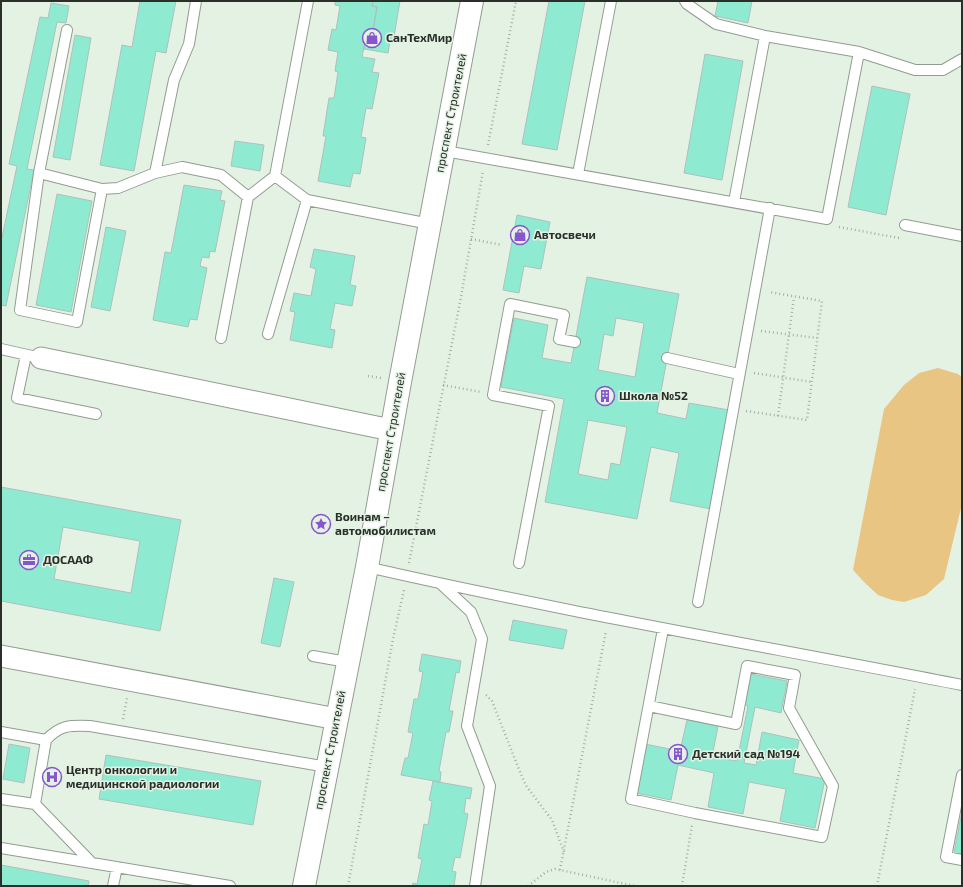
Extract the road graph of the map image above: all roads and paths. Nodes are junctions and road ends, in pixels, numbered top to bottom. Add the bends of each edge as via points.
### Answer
1 (196, 1) edge
2 (308, 1) edge
3 (472, 1) edge
4 (516, 1) edge
5 (611, 1) edge
6 (685, 1) edge
7 (67, 30) dead end
8 (765, 36) junction
9 (859, 52) junction
10 (962, 59) edge
11 (445, 151) junction
12 (486, 158) junction
13 (39, 173) junction
14 (155, 174) junction
15 (578, 174) junction
16 (275, 176) junction
17 (102, 189) junction
18 (248, 197) junction
19 (307, 200) junction
20 (734, 202) junction
21 (770, 208) junction
22 (430, 224) junction
23 (905, 225) dead end
24 (962, 236) edge
25 (471, 239) junction
26 (502, 245) dead end
27 (754, 290) junction
28 (794, 297) junction
29 (760, 331) dead end
30 (268, 334) dead end
31 (789, 335) junction
32 (221, 338) dead end
33 (817, 338) junction
34 (575, 342) dead end
35 (1, 350) edge
36 (33, 356) junction
37 (667, 358) dead end
38 (754, 373) dead end
39 (739, 374) junction
40 (368, 376) dead end
41 (783, 377) junction
42 (383, 379) dead end
43 (812, 382) junction
44 (443, 385) junction
45 (493, 395) junction
46 (733, 409) junction
47 (96, 414) dead end
48 (778, 416) junction
49 (391, 430) junction
50 (519, 563) dead end
51 (366, 567) junction
52 (407, 576) junction
53 (441, 584) junction
54 (698, 602) dead end
55 (609, 618) junction
56 (663, 629) junction
57 (1, 656) edge
58 (312, 656) dead end
59 (347, 662) junction
60 (918, 676) junction
61 (475, 683) junction
62 (962, 685) edge
63 (649, 706) junction
64 (337, 719) junction
65 (1, 732) edge
66 (46, 740) junction
67 (327, 767) junction
68 (962, 775) edge
69 (1, 799) edge
70 (35, 804) junction
71 (695, 813) junction
72 (1, 848) edge
73 (564, 852) junction
74 (962, 860) edge
75 (92, 863) junction
76 (117, 867) junction
77 (560, 870) junction
78 (114, 886) edge
79 (225, 886) edge
80 (304, 886) edge
81 (348, 886) edge
82 (475, 886) edge
83 (528, 886) edge
84 (635, 886) edge
85 (682, 886) edge
86 (877, 886) edge

1 - 14 lane via 189,44 174,80
2 - 16 lane
3 - 11 main road, проспект Строителей
4 - 12 path
5 - 15 lane
6 - 8 lane via 716,24
7 - 13 lane
8 - 9 lane
8 - 20 lane
9 - 10 lane via 915,70 942,70
9 - 21 lane via 827,219
11 - 12 lane
11 - 22 main road, проспект Строителей
12 - 15 lane
12 - 25 path
13 - 17 lane
13 - 17 lane via 20,310 77,322
14 - 17 lane via 118,188
14 - 18 lane via 182,167 221,175
15 - 20 lane
16 - 18 lane
16 - 19 lane
18 - 32 lane
19 - 22 lane
19 - 30 lane
20 - 21 lane
21 - 27 lane
22 - 49 main road, проспект Строителей
23 - 24 lane
25 - 26 path
25 - 44 path
27 - 28 path
27 - 39 lane
28 - 31 path
28 - 33 path via 822,301
29 - 31 path
31 - 33 path
31 - 41 path
33 - 43 path
34 - 45 lane via 560,339 564,315 510,304
35 - 36 lane
36 - 47 lane via 17,398
36 - 49 street
37 - 39 lane
38 - 41 path
39 - 46 lane
40 - 42 path
41 - 43 path
41 - 48 path
43 - 48 path via 806,420
44 - 45 path
44 - 52 path
45 - 50 lane via 549,406
46 - 48 path
46 - 54 lane
49 - 51 main road, проспект Строителей
51 - 52 lane
51 - 59 main road, проспект Строителей
52 - 53 lane
52 - 81 path
53 - 55 lane
53 - 61 lane via 471,612 482,639
55 - 56 lane
55 - 73 path
56 - 60 lane
56 - 63 lane
57 - 64 street
58 - 59 lane
59 - 64 main road, проспект Строителей
60 - 62 lane
60 - 86 path
61 - 73 path via 492,701 524,782 552,820
61 - 82 lane via 468,726 490,786
63 - 71 lane via 631,799
63 - 71 lane via 736,724 747,666 795,675 789,708 833,786 822,837
64 - 67 main road, проспект Строителей
65 - 66 lane
66 - 67 lane via 62,727 90,726
66 - 70 lane
67 - 80 main road, проспект Строителей
68 - 74 lane via 946,857
69 - 70 lane
70 - 75 lane
71 - 85 path
72 - 75 lane
73 - 77 path
75 - 76 lane
76 - 78 lane
76 - 79 lane
77 - 83 path via 546,872
77 - 84 path

